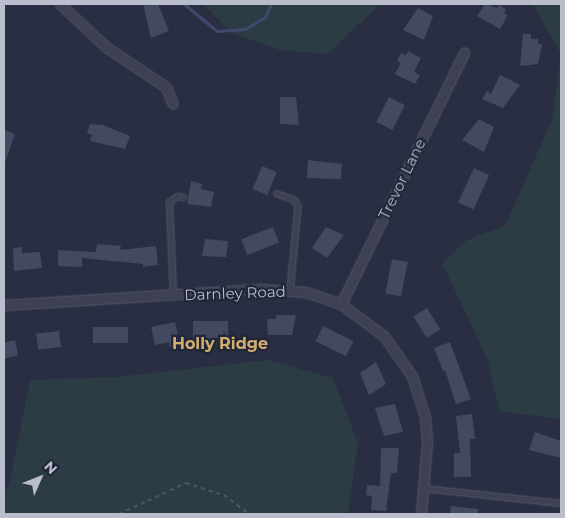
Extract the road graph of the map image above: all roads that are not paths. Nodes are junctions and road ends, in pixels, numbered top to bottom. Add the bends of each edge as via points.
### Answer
1 (60, 4) edge
2 (464, 53) dead end
3 (173, 104) dead end
4 (276, 193) dead end
5 (183, 197) dead end
6 (290, 290) junction
7 (173, 295) junction
8 (341, 304) junction
9 (4, 305) edge
10 (423, 488) junction
11 (561, 503) edge
12 (421, 514) edge

1 - 3 street via 106,47 166,87
2 - 8 street, Trevor Lane
4 - 6 lane via 295,200 298,206
5 - 7 lane via 177,196 169,202
6 - 7 street, Darnley Road
6 - 8 street, Darnley Road
7 - 9 street, Darnley Road
8 - 10 street, Darnley Road via 384,336 412,376 425,417 427,442
10 - 11 lane
10 - 12 street, Darnley Road

